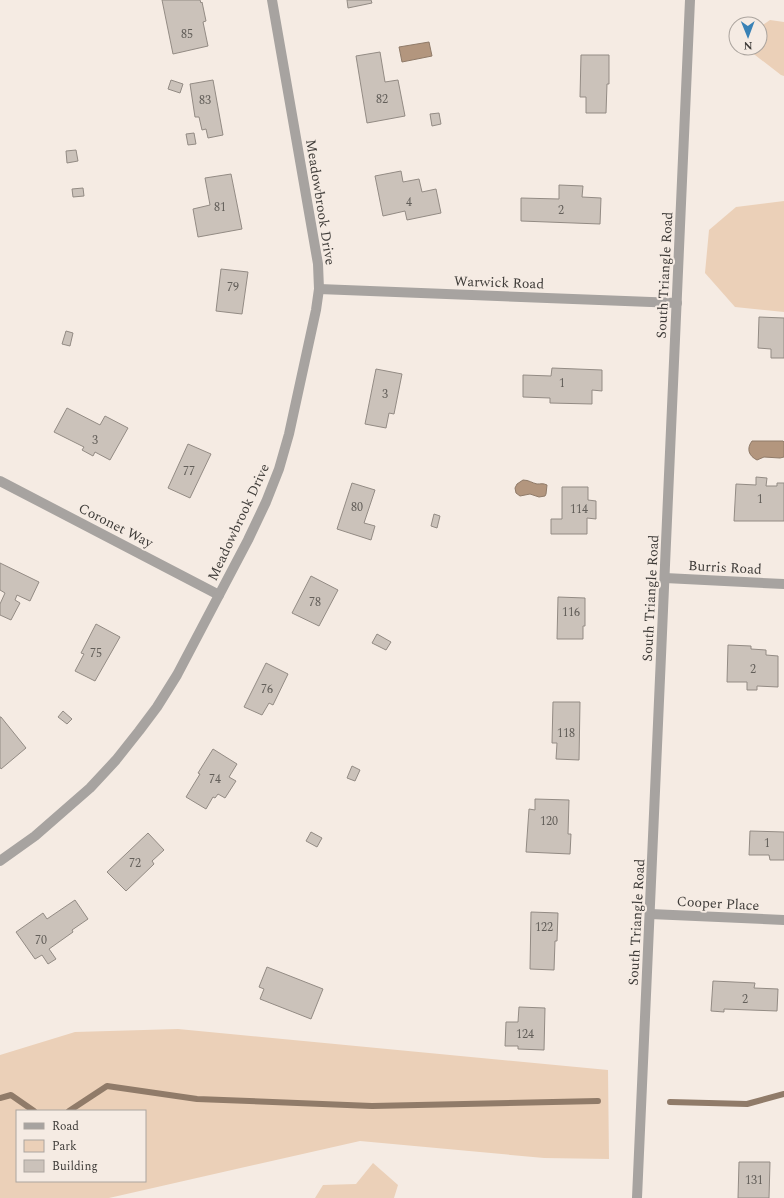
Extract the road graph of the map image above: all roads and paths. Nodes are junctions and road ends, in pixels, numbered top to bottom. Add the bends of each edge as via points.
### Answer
1 (272, 0) edge
2 (690, 0) edge
3 (319, 289) junction
4 (677, 303) junction
5 (0, 481) edge
6 (665, 578) junction
7 (784, 584) edge
8 (219, 595) junction
9 (0, 861) edge
10 (650, 914) junction
11 (784, 920) edge
12 (637, 1198) edge

1 - 3 street, Meadowbrook Drive via 318,264
2 - 4 street, South Triangle Road
3 - 4 street, Warwick Road
3 - 8 street, Meadowbrook Drive via 298,399 279,469 266,502
4 - 6 street, South Triangle Road
5 - 8 street, Coronet Way
6 - 7 street, Burris Road
6 - 10 street, South Triangle Road
8 - 9 street, Meadowbrook Drive via 177,675 157,707 116,760 62,814
10 - 11 street, Cooper Place
10 - 12 street, South Triangle Road

